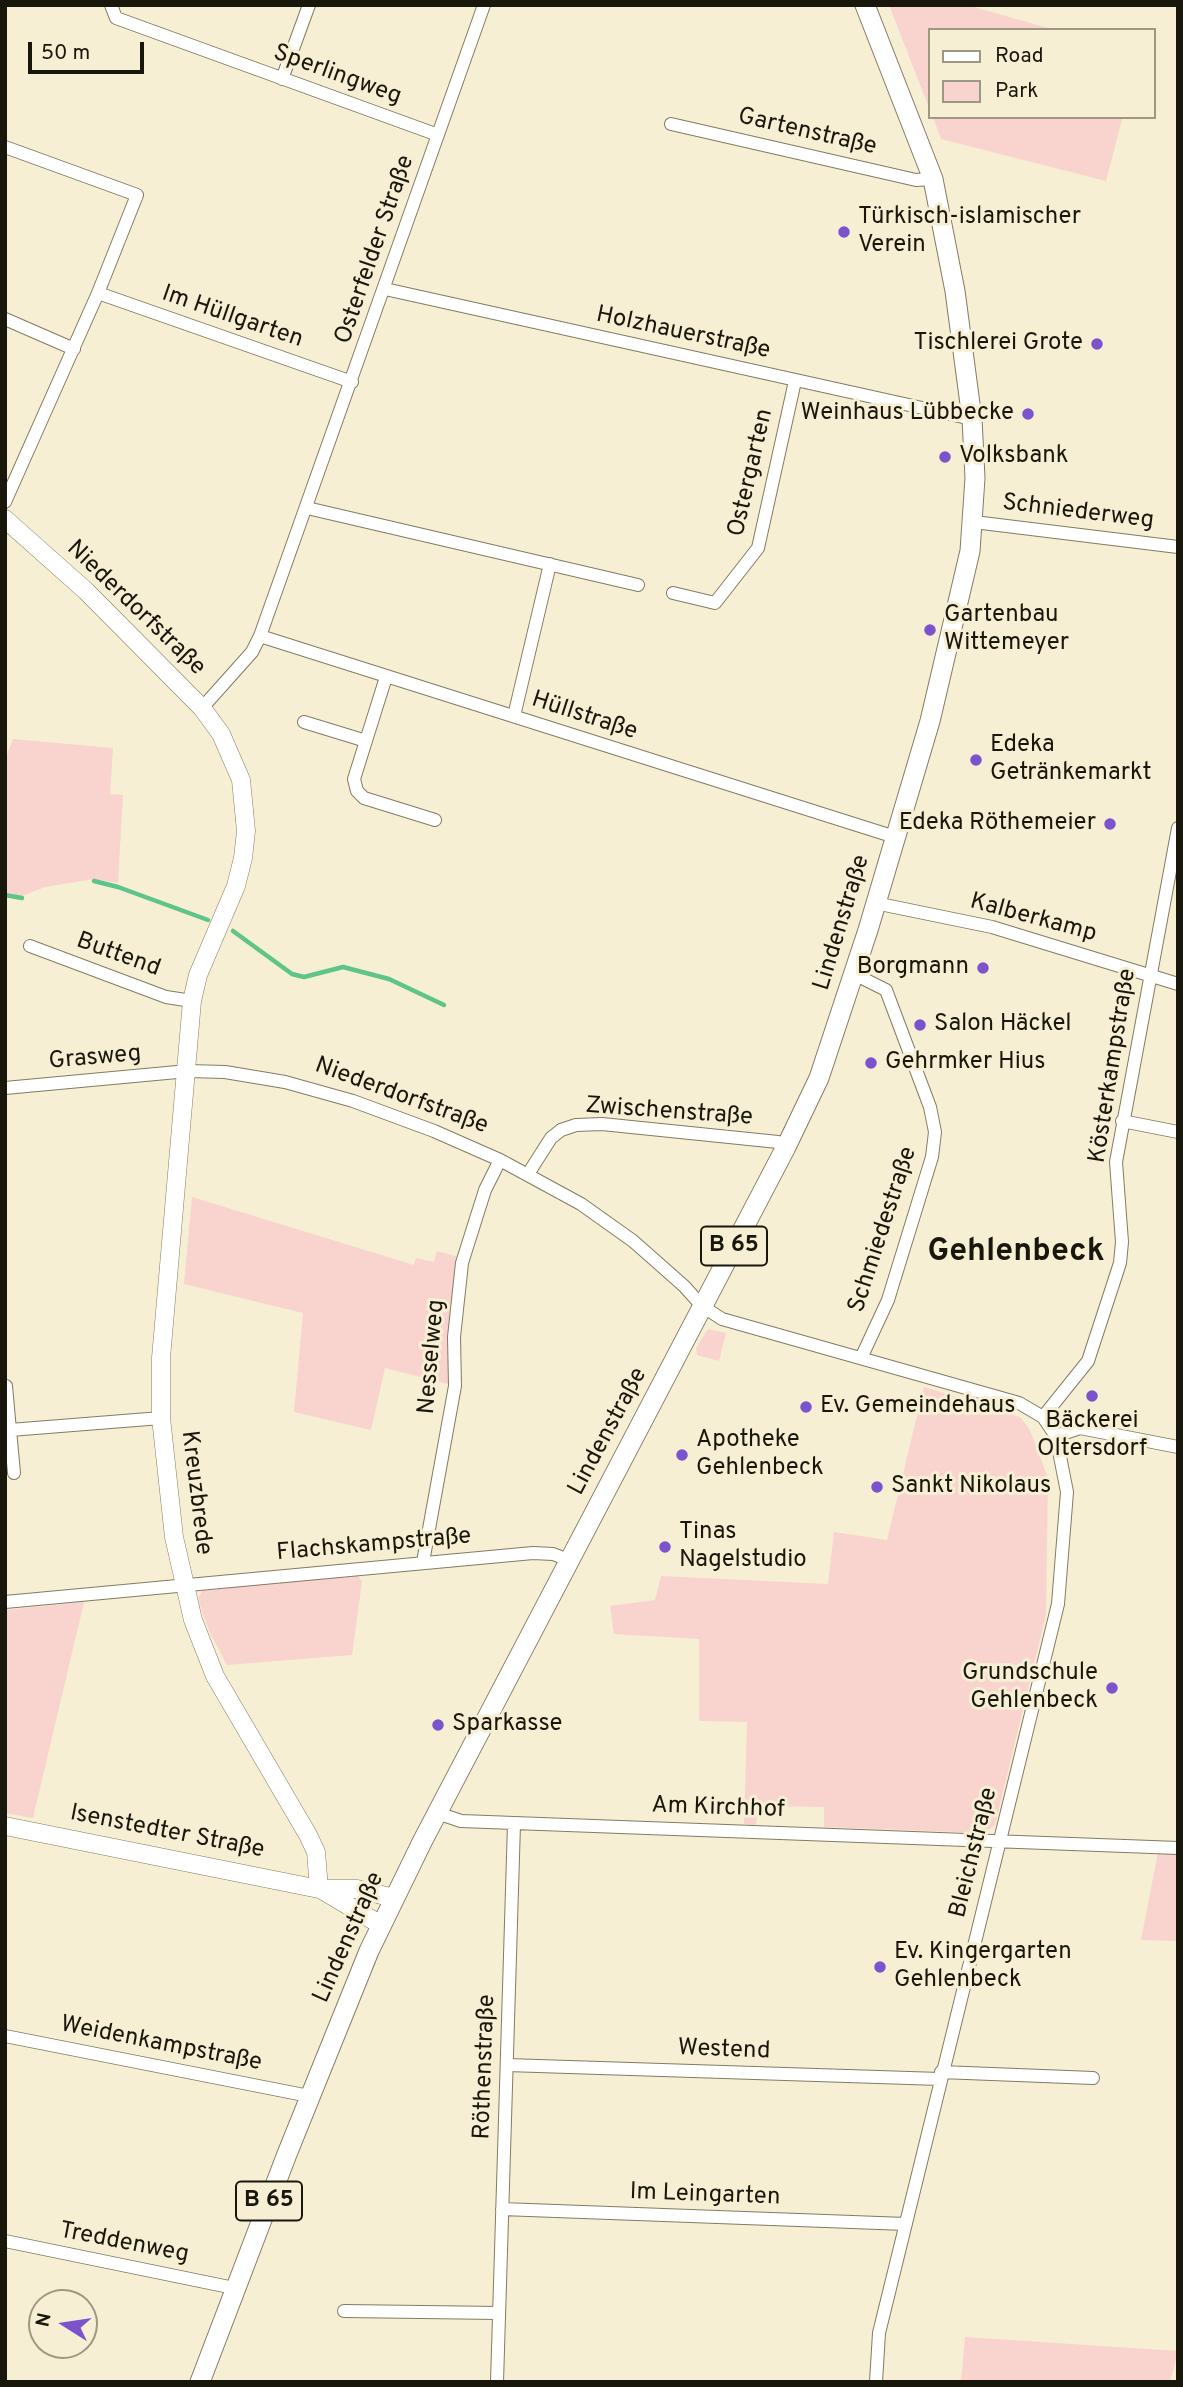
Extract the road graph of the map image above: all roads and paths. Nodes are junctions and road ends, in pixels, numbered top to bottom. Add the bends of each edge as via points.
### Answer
1 (111, 5) edge
2 (309, 5) edge
3 (484, 5) edge
4 (865, 5) edge
5 (282, 79) junction
6 (671, 124) dead end
7 (438, 135) junction
8 (5, 147) edge
9 (933, 179) junction
10 (385, 289) junction
11 (98, 293) junction
12 (5, 319) edge
13 (74, 349) junction
14 (795, 380) junction
15 (352, 382) junction
16 (972, 419) junction
17 (5, 502) edge
18 (307, 508) junction
19 (5, 519) edge
20 (974, 522) junction
21 (1178, 547) edge
22 (550, 565) junction
23 (638, 585) dead end
24 (673, 593) dead end
25 (260, 636) junction
26 (386, 677) junction
27 (202, 708) junction
28 (514, 716) junction
29 (304, 722) dead end
30 (366, 741) junction
31 (435, 820) dead end
32 (1178, 828) edge
33 (895, 837) junction
34 (1174, 870) edge
35 (875, 903) junction
36 (30, 946) dead end
37 (854, 974) junction
38 (1151, 974) junction
39 (1178, 984) edge
40 (192, 1001) junction
41 (188, 1071) junction
42 (5, 1088) edge
43 (1122, 1121) junction
44 (1178, 1132) edge
45 (786, 1147) junction
46 (500, 1160) junction
47 (528, 1174) junction
48 (702, 1306) junction
49 (862, 1356) junction
50 (6, 1386) edge
51 (161, 1418) junction
52 (1043, 1418) junction
53 (10, 1430) junction
54 (1056, 1436) junction
55 (1178, 1447) edge
56 (14, 1473) dead end
57 (569, 1560) junction
58 (423, 1562) junction
59 (183, 1584) junction
60 (5, 1602) edge
61 (437, 1813) junction
62 (514, 1824) junction
63 (5, 1826) edge
64 (999, 1844) junction
65 (1178, 1848) edge
66 (319, 1889) junction
67 (394, 1898) junction
68 (381, 1925) junction
69 (5, 2036) edge
70 (507, 2065) junction
71 (941, 2076) junction
72 (1093, 2078) dead end
73 (309, 2096) junction
74 (502, 2209) junction
75 (906, 2224) junction
76 (5, 2241) edge
77 (234, 2288) junction
78 (344, 2311) dead end
79 (499, 2313) junction
80 (200, 2382) edge
81 (497, 2382) edge
82 (876, 2382) edge

1 - 5 street, Sperlingweg via 116,18
2 - 5 street
3 - 7 street, Osterfelder Straße
4 - 9 main road, B 65
5 - 7 street, Sperlingweg
6 - 9 street, Gartenstraße via 916,180
7 - 10 street, Osterfelder Straße
8 - 11 street via 137,195
9 - 16 main road, B 65 via 955,291
10 - 14 street, Holzhauerstraße
10 - 15 street, Osterfelder Straße
11 - 13 street
11 - 15 street, Im Hüllgarten
12 - 13 street
13 - 17 street
14 - 16 street, Holzhauerstraße
14 - 24 street, Ostergarten via 758,548 715,603
15 - 18 street, Osterfelder Straße
16 - 20 main road, Lindenstraße / B 65
18 - 22 street
18 - 25 street, Osterfelder Straße
19 - 27 main road, Niederdorfstraße via 86,591
20 - 21 street, Schniederweg
20 - 33 main road, Lindenstraße / B 65 via 946,660
22 - 23 street
22 - 28 street
25 - 26 street, Hüllstraße
25 - 27 street, Osterfelder Straße via 252,652
26 - 28 street, Hüllstraße
26 - 30 street
27 - 40 main road, Niederdorfstraße via 233,755 246,804 246,831 236,886 198,975
28 - 33 street, Hüllstraße
29 - 30 street
30 - 31 street via 354,779 357,791 364,798
32 - 34 street, Kösterkampstraße
33 - 35 main road, Lindenstraße / B 65
34 - 38 street, Kösterkampstraße
35 - 37 main road, Lindenstraße / B 65
35 - 38 street, Kalberkamp via 992,927
36 - 40 street, Buttend via 166,997
37 - 45 main road, Lindenstraße / B 65 via 818,1078
37 - 49 street, Schmiedestraße via 886,990 935,1132 932,1157 888,1300
38 - 39 street, Kalberkamp
38 - 43 street, Kösterkampstraße
40 - 41 main road, Niederdorfstraße
41 - 42 street, Grasweg
41 - 46 street, Niederdorfstraße via 285,1082 353,1101
41 - 51 main road, Kreuzbrede via 161,1358
43 - 44 street
43 - 52 street, Kösterkampstraße via 1116,1161 1120,1263 1088,1361
45 - 47 street, Zwischenstraße via 778,1142 576,1125 551,1138
45 - 48 main road, Lindenstraße / B 65
46 - 47 street, Niederdorfstraße
46 - 58 street, Nesselweg via 485,1190 462,1264 454,1337 455,1386
47 - 48 street, Niederdorfstraße via 633,1241
48 - 49 street, Niederdorfstraße via 722,1319
48 - 57 main road, Lindenstraße / B 65
49 - 52 street, Niederdorfstraße via 1019,1403
50 - 53 street
51 - 53 street
51 - 59 main road, Kreuzbrede
52 - 54 street, Bleichstraße
53 - 56 street
54 - 55 street via 1080,1427
54 - 64 street, Bleichstraße via 1067,1492 1058,1604
57 - 58 street, Flachskampstraße via 533,1553
57 - 61 main road, Lindenstraße / B 65
58 - 59 street, Flachskampstraße
59 - 60 street, Flachskampstraße
59 - 66 main road, Kreuzbrede via 215,1676 316,1852
61 - 62 street, Am Kirchhof via 461,1821
61 - 67 main road, Lindenstraße / B 65
62 - 64 street, Am Kirchhof via 866,1834
62 - 70 street, Röthenstraße
63 - 66 main road, Isenstedter Straße
64 - 65 street, Am Kirchhof
64 - 71 street, Bleichstraße
66 - 67 main road, Isenstedter Straße via 357,1889
66 - 68 main road, Isenstedter Straße
67 - 68 main road, Lindenstraße / B 65
68 - 73 main road, Lindenstraße / B 65
69 - 73 street, Weidenkampstraße
70 - 71 street, Westend
70 - 74 street, Röthenstraße
71 - 72 street, Westend
71 - 75 street, Bleichstraße
73 - 77 main road, Lindenstraße / B 65
74 - 75 street, Im Leingarten
74 - 79 street, Röthenstraße
75 - 82 street, Bleichstraße via 879,2333
76 - 77 street, Treddenweg
77 - 80 main road, Lindenstraße / B 65
78 - 79 street
79 - 81 street, Röthenstraße

